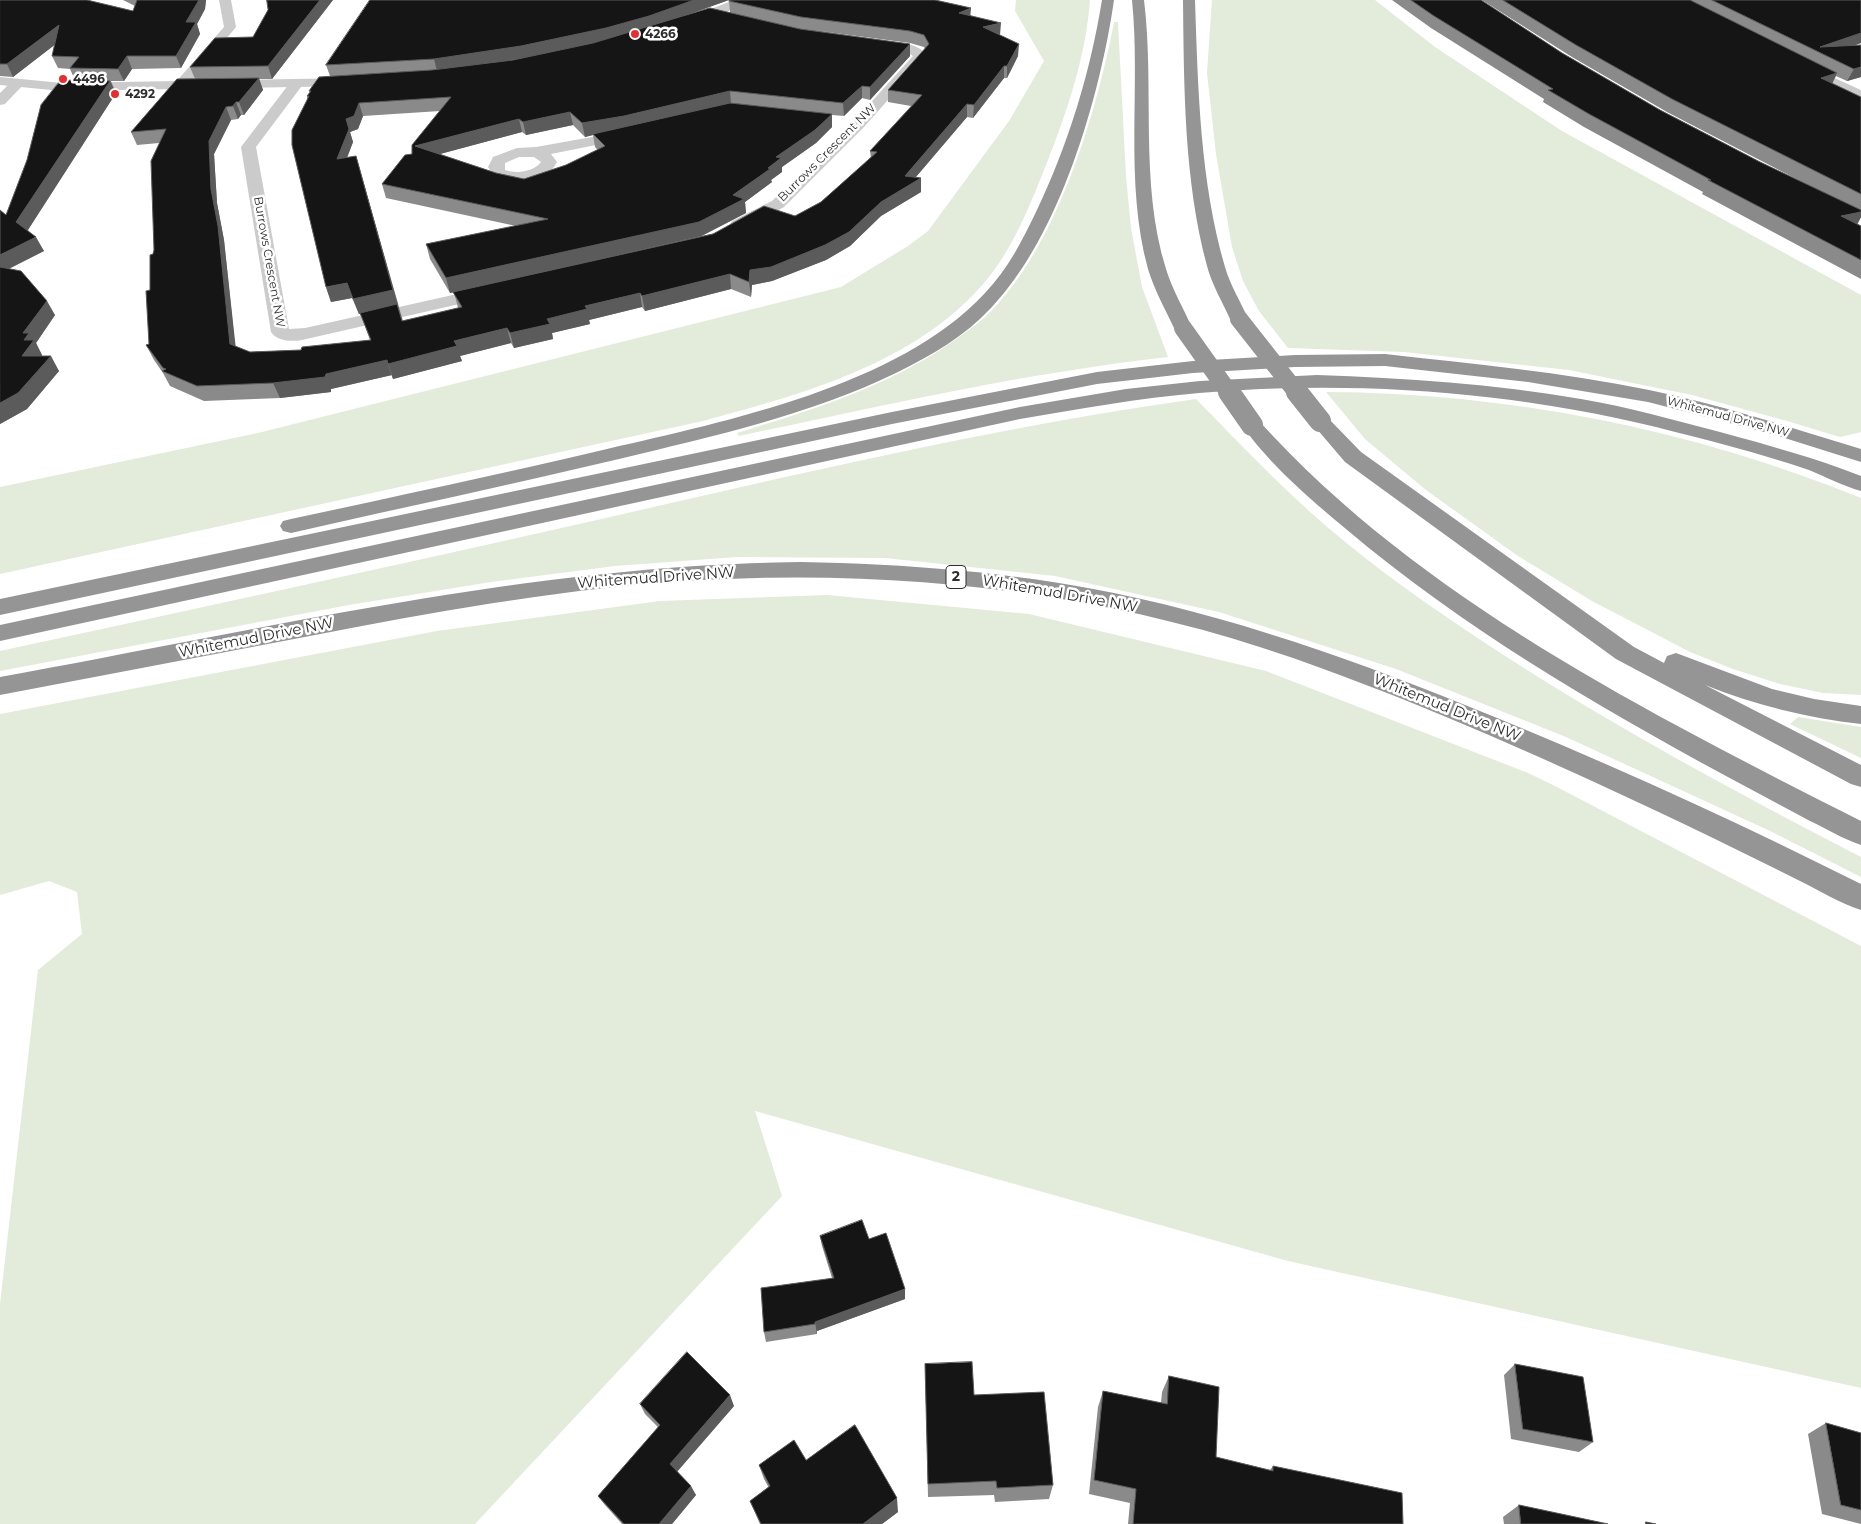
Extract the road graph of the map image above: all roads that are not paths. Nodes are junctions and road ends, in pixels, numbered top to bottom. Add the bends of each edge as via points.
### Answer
1 (226, 0) edge
2 (746, 0) edge
3 (1108, 0) edge
4 (1138, 0) edge
5 (1189, 0) edge
6 (713, 14) junction
7 (737, 20) edge
8 (673, 28) edge
9 (861, 43) edge
10 (1791, 61) edge
11 (0, 81) edge
12 (362, 82) edge
13 (297, 83) junction
14 (17, 84) junction
15 (180, 86) junction
16 (1861, 95) edge
17 (0, 101) edge
18 (839, 122) dead end
19 (859, 124) junction
20 (646, 131) edge
21 (536, 152) dead end
22 (723, 234) edge
23 (506, 288) edge
24 (1861, 456) edge
25 (1861, 484) edge
26 (0, 590) edge
27 (1561, 606) junction
28 (0, 607) edge
29 (0, 634) edge
30 (0, 686) edge
31 (1861, 715) edge
32 (1861, 777) edge
33 (1861, 834) edge
34 (1861, 898) edge

1 - 15 street via 230,27
2 - 6 street
3 - 26 highway via 1096,64 1075,134 1020,259 999,289 972,317 933,346 825,398 742,423 577,463
4 - 33 highway, bridge via 1142,38 1142,173 1146,218 1157,270 1183,328 1252,424 1283,461 1400,562 1482,620 1636,714
5 - 27 highway, bridge via 1191,102 1202,200 1217,268 1239,319 1320,421 1353,457
6 - 7 street
6 - 8 street
9 - 19 street, Burrows Crescent NW via 910,49 920,54
10 - 16 street
11 - 14 street
12 - 13 street
13 - 15 street
13 - 23 street, Burrows Crescent NW via 248,147 280,332 294,336 305,334
14 - 15 street
14 - 17 street
18 - 19 street
19 - 22 street, Burrows Crescent NW via 778,204
20 - 21 street
24 - 28 highway, Whitemud Drive NW via 1779,430 1649,396 1536,377 1385,360 1194,367 1097,378 901,416
25 - 29 highway via 1817,466 1721,438 1581,405 1516,395 1412,384 1317,380 1200,387 1093,400 1002,417
27 - 31 highway via 1696,671 1782,701 1835,713
27 - 32 highway via 1625,653
30 - 34 highway, Whitemud Drive NW / 2 via 407,610 584,583 739,572 822,571 931,575 1003,582 1158,610 1220,626 1386,682 1688,813

